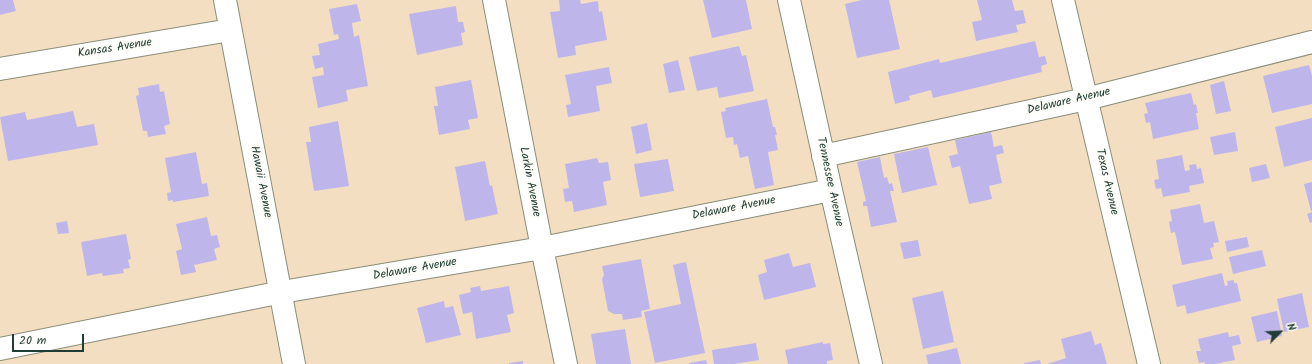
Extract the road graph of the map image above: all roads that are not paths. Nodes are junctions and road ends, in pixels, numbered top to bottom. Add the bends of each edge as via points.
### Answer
1 (225, 0) edge
2 (494, 0) edge
3 (790, 0) edge
4 (1063, 0) edge
5 (230, 30) junction
6 (1312, 42) edge
7 (0, 68) edge
8 (1086, 99) junction
9 (823, 156) junction
10 (831, 190) junction
11 (542, 248) junction
12 (282, 292) junction
13 (0, 349) edge
14 (294, 364) edge
15 (566, 364) edge
16 (871, 364) edge
17 (1149, 364) edge

1 - 5 street, Hawaii Avenue
2 - 11 street, Larkin Avenue
3 - 9 street, Tennessee Avenue
4 - 8 street, Texas Avenue
5 - 7 street, Kansas Avenue
5 - 12 street, Hawaii Avenue
6 - 8 street, Delaware Avenue
8 - 9 street, Delaware Avenue
8 - 17 street, Texas Avenue
9 - 10 street, Tennessee Avenue
10 - 11 street, Delaware Avenue
10 - 16 street, Tennessee Avenue
11 - 12 street, Delaware Avenue
11 - 15 street, Larkin Avenue
12 - 13 street, Delaware Avenue
12 - 14 street, Hawaii Avenue

